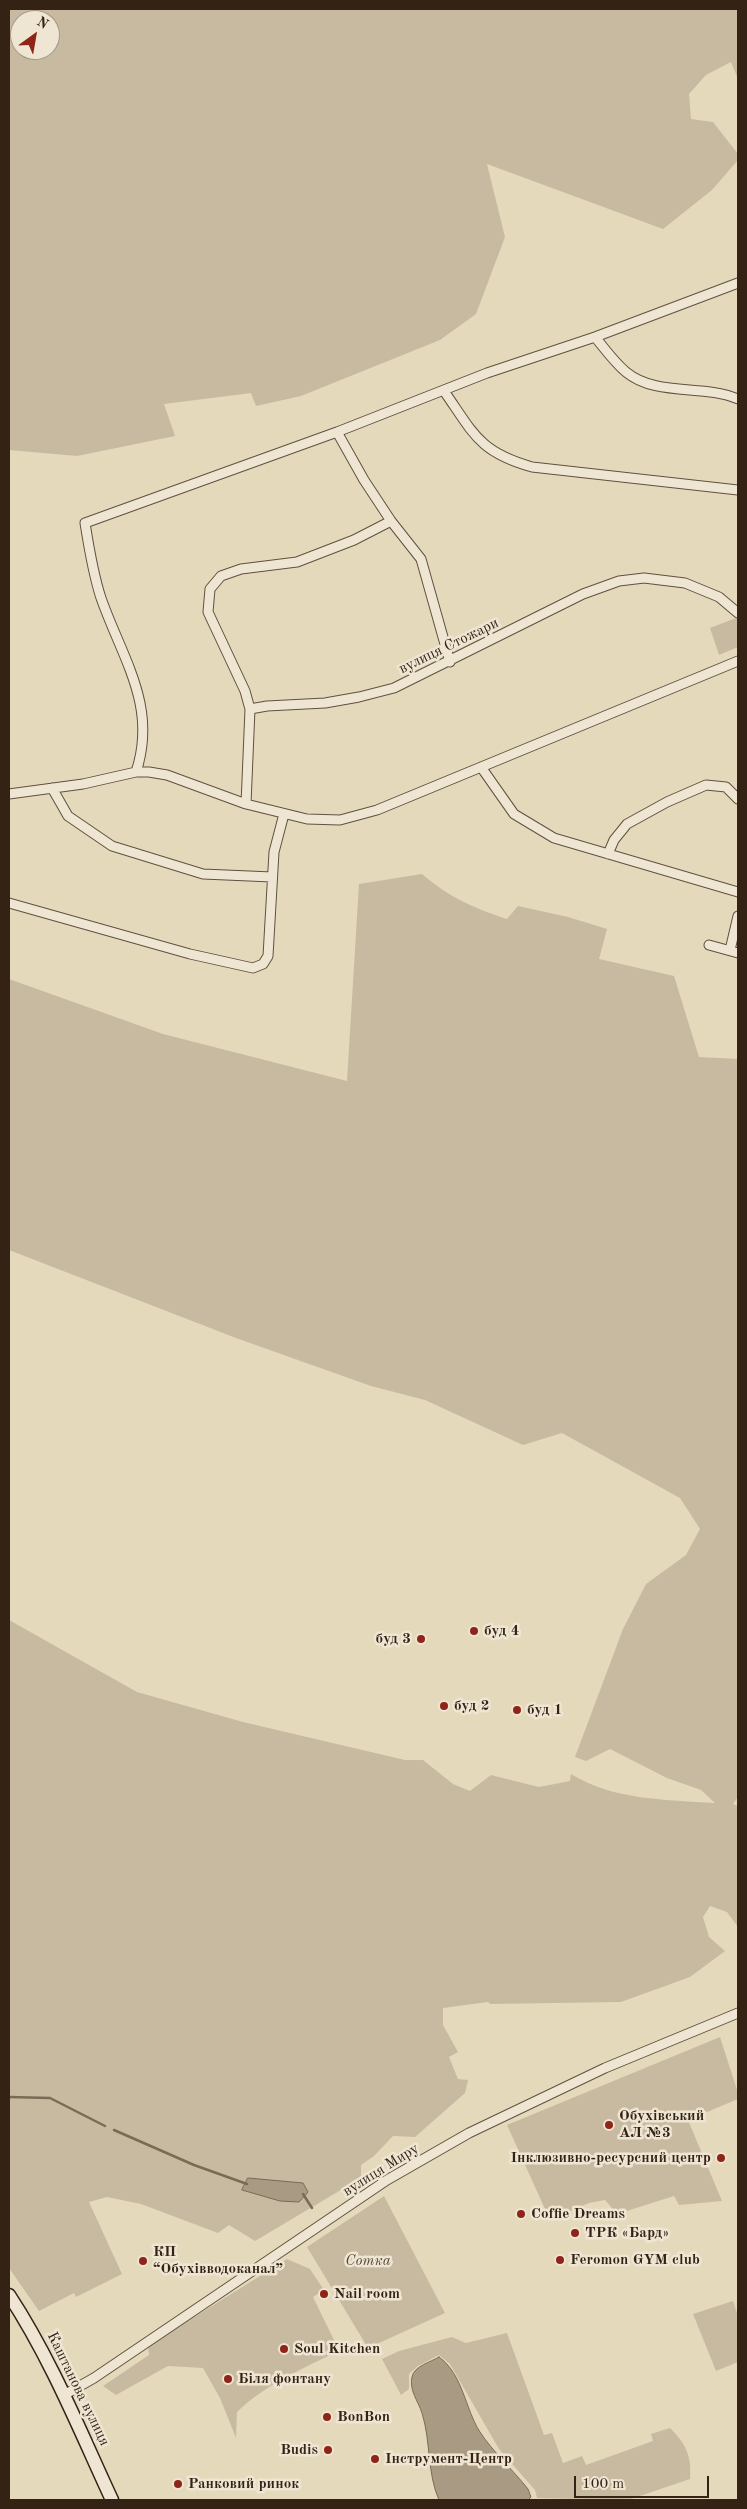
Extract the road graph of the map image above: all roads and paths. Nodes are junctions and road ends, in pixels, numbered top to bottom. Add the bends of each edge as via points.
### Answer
1 (738, 283) edge
2 (595, 337) junction
3 (444, 391) junction
4 (738, 399) edge
5 (337, 432) junction
6 (738, 490) edge
7 (391, 521) junction
8 (738, 613) edge
9 (738, 661) edge
10 (450, 662) junction
11 (250, 709) junction
12 (481, 767) junction
13 (136, 772) junction
14 (52, 788) junction
15 (9, 794) edge
16 (738, 800) edge
17 (246, 804) junction
18 (284, 814) junction
19 (608, 854) junction
20 (272, 877) junction
21 (738, 892) edge
22 (9, 903) edge
23 (738, 916) edge
24 (709, 945) dead end
25 (734, 952) edge
26 (738, 2013) edge
27 (9, 2296) edge
28 (64, 2395) junction
29 (112, 2500) edge

1 - 2 street
2 - 3 street
2 - 4 street via 617,363 639,380 658,386 726,394
3 - 5 street
3 - 6 street via 476,438 494,454 509,460 532,467
5 - 7 street
5 - 13 street via 85,524 101,596 139,694 143,740
7 - 10 street via 421,558
7 - 11 street via 354,540 297,562 241,569 222,576 210,589 208,612 245,691
8 - 10 street, вулиця Стожари via 719,597 685,583 644,578 619,581 583,594
9 - 12 street
10 - 11 street, вулиця Стожари via 394,688 359,698
11 - 17 street
12 - 18 street via 356,816 328,820
12 - 19 street via 503,801 520,819 554,838
13 - 14 street via 109,780
13 - 17 street via 167,775
14 - 15 street
14 - 20 street via 68,816 112,846 203,874
16 - 19 street via 726,787 706,785 627,824
17 - 18 street
18 - 20 street via 274,852
19 - 21 street
20 - 22 street via 268,956 264,964 253,968
23 - 25 street
24 - 25 street
26 - 28 street, вулиця Миру via 605,2068 469,2133 388,2180
27 - 28 main road, Каштанова вулиця via 27,2323
28 - 29 main road, Каштанова вулиця

